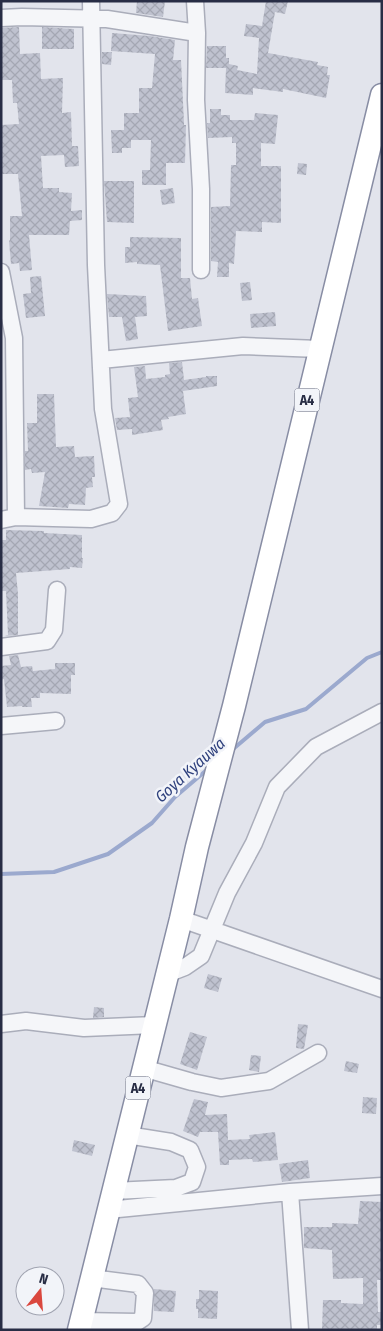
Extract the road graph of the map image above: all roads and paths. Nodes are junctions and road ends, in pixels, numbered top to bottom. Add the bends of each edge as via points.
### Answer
1 (91, 1) edge
2 (196, 1) edge
3 (1, 18) edge
4 (91, 18) junction
5 (197, 33) junction
6 (382, 95) edge
7 (201, 270) dead end
8 (1, 272) edge
9 (7, 338) edge
10 (320, 349) junction
11 (101, 360) junction
12 (9, 518) edge
13 (57, 590) dead end
14 (1, 646) edge
15 (382, 712) edge
16 (56, 721) dead end
17 (1, 726) edge
18 (181, 919) junction
19 (212, 930) junction
20 (167, 974) junction
21 (382, 989) edge
22 (1, 1024) edge
23 (154, 1025) junction
24 (318, 1053) dead end
25 (143, 1068) junction
26 (126, 1134) junction
27 (382, 1186) edge
28 (290, 1192) junction
29 (110, 1200) junction
30 (91, 1278) junction
31 (80, 1325) edge
32 (300, 1330) edge

1 - 4 street
2 - 5 street
3 - 4 street
4 - 5 street
4 - 11 street
5 - 7 street
6 - 10 highway, A4
8 - 9 street
9 - 12 street
10 - 11 street via 243,346
10 - 18 highway, A4
11 - 12 street via 103,409 119,504 112,513 91,519
13 - 14 street via 54,630 47,641
15 - 19 street via 316,747 277,787
16 - 17 street
18 - 19 street
18 - 20 highway, A4
19 - 20 street via 201,956
19 - 21 street
20 - 23 highway, A4
22 - 23 street via 26,1022 84,1028
23 - 25 highway, A4
24 - 25 street via 269,1081 221,1088
25 - 26 highway, A4
26 - 29 highway, A4
26 - 29 street via 171,1142 190,1150 197,1167 192,1182
27 - 28 street
28 - 29 street
28 - 32 street
29 - 30 highway, A4
30 - 31 highway, A4
30 - 31 street via 138,1284 145,1293 143,1318 137,1322

